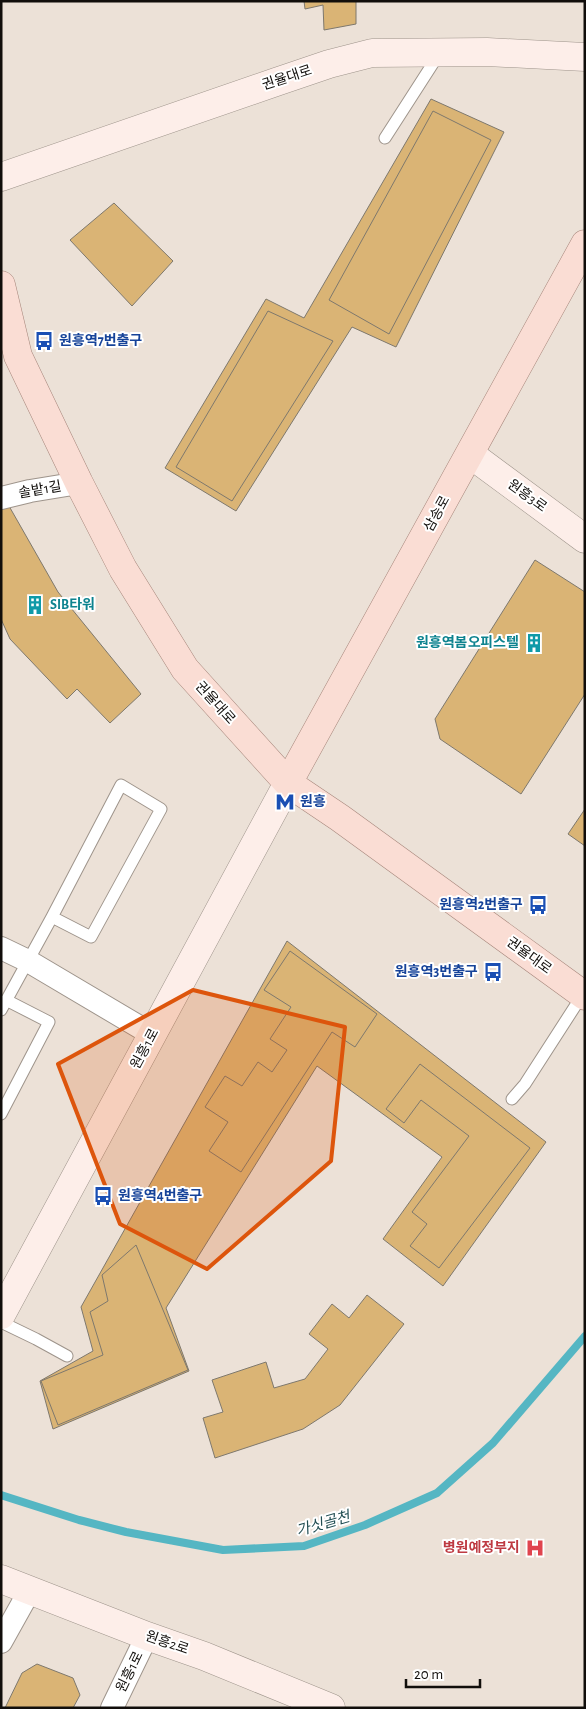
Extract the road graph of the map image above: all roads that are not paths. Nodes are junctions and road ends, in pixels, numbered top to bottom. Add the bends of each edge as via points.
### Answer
1 (440, 52) junction
2 (585, 57) edge
3 (384, 138) dead end
4 (1, 177) edge
5 (585, 244) edge
6 (1, 285) edge
7 (470, 454) junction
8 (79, 484) junction
9 (1, 498) edge
10 (585, 539) edge
11 (288, 783) junction
12 (52, 917) junction
13 (1, 948) edge
14 (28, 961) junction
15 (584, 995) edge
16 (4, 1005) edge
17 (153, 1035) junction
18 (512, 1099) dead end
19 (1, 1114) edge
20 (1, 1315) edge
21 (1, 1322) edge
22 (67, 1356) dead end
23 (1, 1579) edge
24 (30, 1590) junction
25 (147, 1636) junction
26 (1, 1642) edge
27 (112, 1708) edge
28 (331, 1708) edge

1 - 2 street, 권율대로
1 - 3 lane
1 - 4 street, 권율대로 via 372,53 329,64
5 - 7 main road, 삼송로
6 - 8 main road, 권율대로 via 18,356
7 - 10 street, 원흥3로
7 - 11 main road, 삼송로
8 - 9 street, 솔밭1길
8 - 11 main road, 권율대로 via 123,569 185,669
11 - 15 main road, 권율대로
11 - 17 street, 원흥1로
12 - 12 lane via 91,937 161,809 121,785
12 - 14 lane
13 - 14 street
14 - 16 lane
14 - 17 street
15 - 18 lane
16 - 19 lane via 49,1022
17 - 20 street, 원흥1로
21 - 22 lane
23 - 24 street, 원흥2로
24 - 25 street, 원흥2로
24 - 26 street
25 - 27 street, 원흥1로
25 - 28 street, 원흥2로

